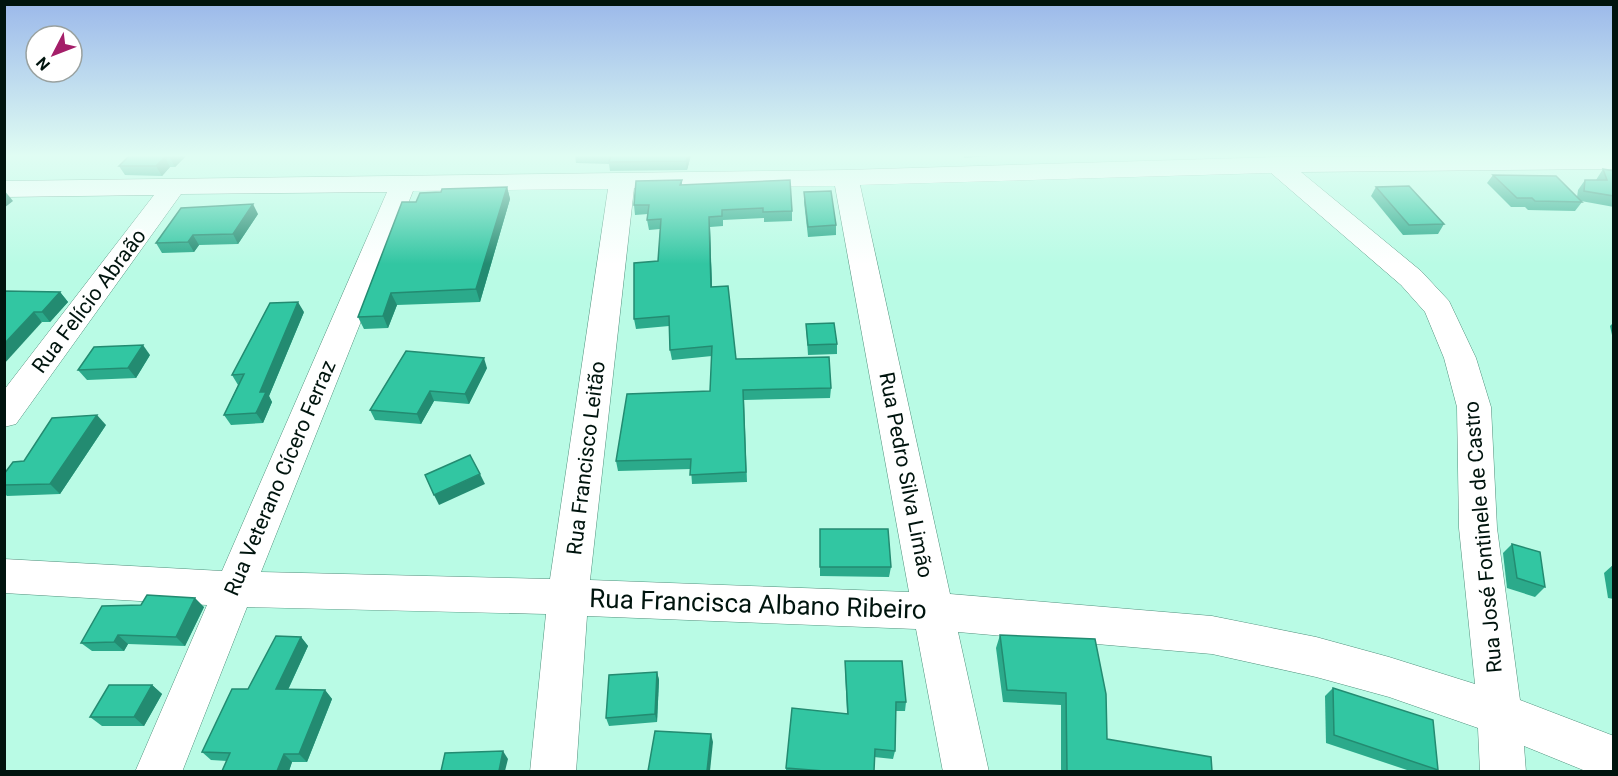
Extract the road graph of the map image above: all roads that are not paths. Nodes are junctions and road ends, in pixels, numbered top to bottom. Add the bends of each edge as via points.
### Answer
1 (171, 191) edge
2 (400, 191) edge
3 (621, 191) edge
4 (849, 191) edge
5 (1308, 191) edge
6 (4, 415) edge
7 (4, 576) edge
8 (233, 589) junction
9 (568, 597) junction
10 (933, 611) junction
11 (1500, 714) junction
12 (1614, 759) edge
13 (158, 771) edge
14 (553, 771) edge
15 (966, 771) edge
16 (1503, 771) edge

1 - 6 street, Rua Felício Abraão
2 - 8 street, Rua Veterano Cícero Ferraz
3 - 9 street, Rua Francisco Leitão
4 - 10 street, Rua Pedro Silva Limão
5 - 11 street, Rua José Fontinele de Castro via 1411,278 1438,308 1449,329 1474,407 1478,528
7 - 8 street, Rua Francisca Albano Ribeiro
8 - 9 street, Rua Francisca Albano Ribeiro
8 - 13 street, Rua Veterano Cícero Ferraz
9 - 10 street, Rua Francisca Albano Ribeiro
9 - 14 street, Rua Francisco Leitão
10 - 11 street, Rua Francisca Albano Ribeiro via 1212,635 1316,657
10 - 15 street, Rua Pedro Silva Limão
11 - 12 street, Rua Francisca Albano Ribeiro
11 - 16 street, Rua José Fontinele de Castro

